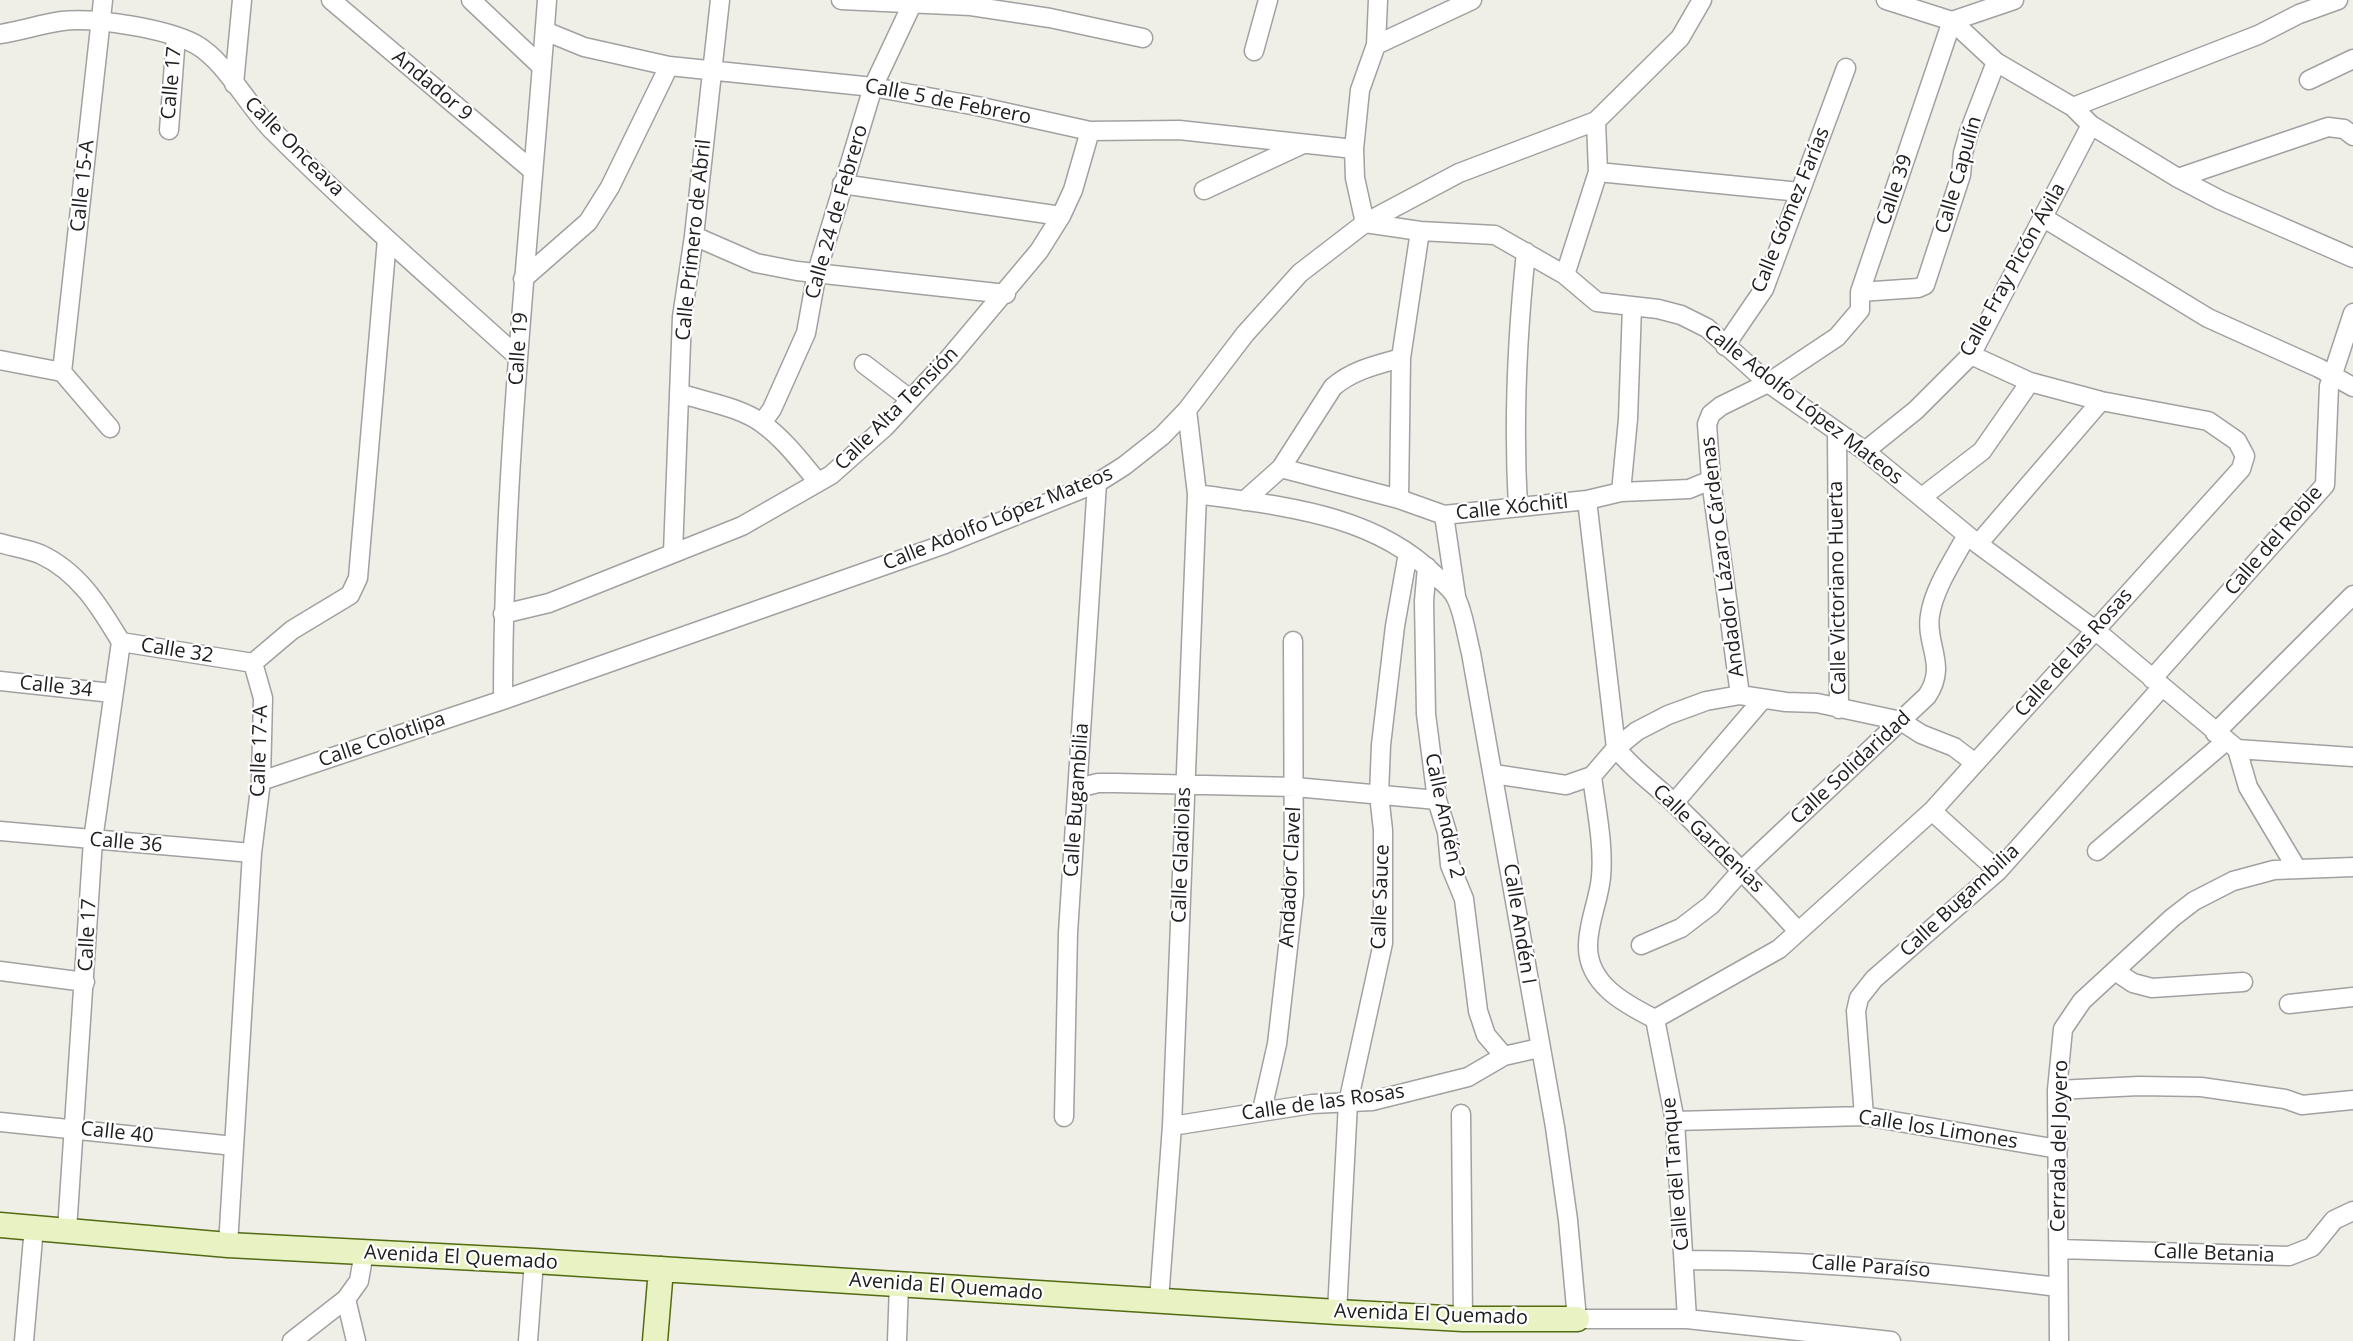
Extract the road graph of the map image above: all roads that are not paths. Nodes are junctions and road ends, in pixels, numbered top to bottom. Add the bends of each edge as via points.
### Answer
1 (103, 0) edge
2 (242, 0) edge
3 (331, 0) edge
4 (471, 0) edge
5 (548, 0) edge
6 (720, 0) edge
7 (841, 0) edge
8 (1268, 0) edge
9 (1378, 0) edge
10 (1472, 0) edge
11 (1702, 0) edge
12 (1886, 0) edge
13 (2014, 0) edge
14 (2338, 0) edge
15 (913, 1) edge
16 (102, 21) junction
17 (1952, 21) junction
18 (545, 31) junction
19 (0, 34) edge
20 (176, 36) junction
21 (1143, 38) dead end
22 (1376, 45) junction
23 (1254, 51) dead end
24 (2353, 59) edge
25 (1996, 62) junction
26 (669, 66) junction
27 (542, 68) junction
28 (1846, 68) dead end
29 (712, 71) junction
30 (2308, 80) dead end
31 (234, 84) junction
32 (873, 87) junction
33 (2073, 107) junction
34 (1596, 121) junction
35 (2091, 125) junction
36 (169, 130) dead end
37 (1090, 131) junction
38 (2353, 136) edge
39 (1305, 143) junction
40 (1354, 149) junction
41 (533, 171) junction
42 (1598, 172) junction
43 (2178, 178) junction
44 (842, 184) junction
45 (1204, 190) dead end
46 (1800, 192) junction
47 (1061, 216) junction
48 (2044, 218) junction
49 (1365, 223) junction
50 (1420, 231) junction
51 (694, 236) junction
52 (387, 238) junction
53 (1526, 252) junction
54 (2353, 258) edge
55 (817, 272) junction
56 (1565, 275) junction
57 (523, 279) junction
58 (1860, 292) junction
59 (1006, 294) junction
60 (1632, 307) junction
61 (2353, 313) edge
62 (1725, 346) junction
63 (1971, 355) junction
64 (518, 357) junction
65 (1401, 358) junction
66 (0, 360) edge
67 (864, 364) dead end
68 (62, 372) junction
69 (2333, 377) junction
70 (2030, 382) junction
71 (1768, 383) junction
72 (2353, 387) edge
73 (680, 393) junction
74 (909, 399) junction
75 (2102, 401) junction
76 (1187, 410) junction
77 (762, 423) junction
78 (110, 428) dead end
79 (1837, 432) junction
80 (1865, 451) junction
81 (1281, 468) junction
82 (1711, 480) junction
83 (818, 482) junction
84 (1097, 483) junction
85 (1621, 492) junction
86 (1197, 494) junction
87 (1922, 497) junction
88 (1400, 499) junction
89 (1587, 500) junction
90 (1244, 501) junction
91 (1518, 507) junction
92 (1444, 515) junction
93 (1973, 539) junction
94 (0, 543) edge
95 (673, 553) junction
96 (1408, 553) junction
97 (1427, 567) junction
98 (2353, 595) edge
99 (1456, 596) junction
100 (503, 614) junction
101 (2095, 630) junction
102 (1293, 641) dead end
103 (121, 642) junction
104 (253, 663) junction
105 (0, 681) edge
106 (2157, 683) junction
107 (112, 693) junction
108 (1740, 695) junction
109 (503, 700) junction
110 (1762, 700) junction
111 (1839, 709) junction
112 (1901, 721) junction
113 (2226, 741) junction
114 (1616, 748) junction
115 (2353, 757) edge
116 (1975, 763) junction
117 (1494, 774) junction
118 (1592, 776) junction
119 (261, 781) junction
120 (1184, 784) junction
121 (1294, 787) junction
122 (1078, 788) junction
123 (1379, 795) junction
124 (1437, 800) junction
125 (1674, 803) junction
126 (1932, 811) junction
127 (0, 831) edge
128 (93, 840) junction
129 (2097, 851) dead end
130 (252, 853) junction
131 (2353, 867) edge
132 (2297, 869) junction
133 (1742, 870) junction
134 (1998, 871) junction
135 (1798, 931) junction
136 (1641, 945) dead end
137 (0, 971) edge
138 (2115, 971) junction
139 (85, 982) junction
140 (2243, 982) dead end
141 (2353, 997) edge
142 (2289, 1004) dead end
143 (1655, 1019) junction
144 (1539, 1048) junction
145 (1504, 1056) junction
146 (2057, 1090) junction
147 (2353, 1100) edge
148 (1348, 1103) junction
149 (1262, 1110) junction
150 (1461, 1114) dead end
151 (1864, 1116) junction
152 (1064, 1117) dead end
153 (1674, 1120) junction
154 (0, 1122) edge
155 (1172, 1126) junction
156 (75, 1128) junction
157 (234, 1146) junction
158 (2058, 1149) junction
159 (2353, 1211) edge
160 (0, 1225) edge
161 (34, 1227) junction
162 (67, 1230) junction
163 (228, 1245) junction
164 (2059, 1249) junction
165 (364, 1252) junction
166 (1684, 1260) junction
167 (534, 1261) junction
168 (661, 1269) junction
169 (899, 1284) junction
170 (2058, 1287) junction
171 (346, 1299) junction
172 (1159, 1300) junction
173 (1336, 1312) junction
174 (1687, 1318) junction
175 (1463, 1319) junction
176 (1577, 1319) junction
177 (24, 1341) edge
178 (292, 1341) edge
179 (356, 1341) edge
180 (528, 1341) edge
181 (655, 1341) edge
182 (897, 1341) edge
183 (1891, 1341) edge
184 (2059, 1341) edge

1 - 16 street, Calle 15-A
2 - 31 street
3 - 41 street, Andador 9
4 - 27 street
5 - 18 street, Calle 19
6 - 29 street, Calle Primero de Abril
7 - 15 street
8 - 23 street
9 - 22 street
10 - 22 street
11 - 34 street via 1680,38
12 - 17 street
13 - 17 street
14 - 33 street
15 - 21 street via 1050,18
15 - 32 street, Calle 24 de Febrero
16 - 19 street, Calle Onceava via 62,21
16 - 20 street, Calle Onceava
16 - 68 street, Calle 15-A
17 - 25 street
17 - 58 street, Calle 39
18 - 26 street, Calle 5 de Febrero via 584,47
18 - 27 street, Calle 19
20 - 31 street, Calle Onceava via 197,45
20 - 36 street, Calle 17
22 - 40 street via 1360,90
24 - 30 street
25 - 33 street
25 - 58 street, Calle Capulín via 1969,132 1961,175 1923,287
26 - 29 street, Calle 5 de Febrero
26 - 57 street via 610,187 588,222
27 - 41 street, Calle 19
28 - 46 street, Calle Gómez Farías
29 - 32 street, Calle 5 de Febrero
29 - 51 street, Calle Primero de Abril
31 - 52 street, Calle Onceava via 273,131
32 - 37 street, Calle 5 de Febrero
32 - 44 street, Calle 24 de Febrero
33 - 35 street
34 - 42 street
34 - 49 street via 1459,173
35 - 43 street
35 - 48 street, Calle Fray Picón Ávila
37 - 39 street, Calle 5 de Febrero via 1179,130
37 - 47 street, Calle Alta Tensión
38 - 43 street via 2343,129 2328,127
39 - 40 street, Calle 5 de Febrero
39 - 45 street
40 - 49 street via 1355,178
41 - 57 street, Calle 19
42 - 46 street
42 - 56 street
43 - 54 street
44 - 47 street
44 - 55 street, Calle 24 de Febrero
46 - 62 street, Calle Gómez Farías via 1764,289
47 - 59 street, Calle Alta Tensión
48 - 63 street, Calle Fray Picón Ávila
48 - 69 street via 2208,318
49 - 50 street, Calle Adolfo López Mateos
49 - 76 street, Calle Adolfo López Mateos via 1300,273 1245,334
50 - 53 street, Calle Adolfo López Mateos via 1495,235
50 - 65 street
51 - 55 street via 756,262
51 - 73 street, Calle Primero de Abril via 682,317
52 - 64 street, Calle Onceava
52 - 104 street via 358,578 350,595 292,630
53 - 56 street, Calle Adolfo López Mateos
53 - 91 street via 1514,432
55 - 59 street
55 - 77 street, Calle 24 de Febrero via 806,333
56 - 60 street, Calle Adolfo López Mateos via 1597,302
57 - 64 street, Calle 19
58 - 71 street, Calle 39 via 1860,310 1850,325
59 - 74 street, Calle Alta Tensión
60 - 62 street, Calle Adolfo López Mateos via 1681,315 1707,328
60 - 85 street via 1629,419
61 - 69 street, Calle del Roble
62 - 71 street, Calle Adolfo López Mateos
63 - 70 street, Calle de las Rosas
63 - 80 street, Calle Fray Picón Ávila via 1916,410
64 - 100 street, Calle 19
65 - 81 street via 1364,368 1333,387
65 - 88 street
66 - 68 street
67 - 74 street
68 - 78 street
69 - 72 street
69 - 106 street, Calle del Roble via 2329,386 2325,485
70 - 75 street, Calle de las Rosas
70 - 87 street via 1982,451
71 - 79 street, Calle Adolfo López Mateos
71 - 82 street, Andador Lázaro Cárdenas via 1711,414 1707,424
73 - 77 street
73 - 95 street, Calle Primero de Abril
74 - 83 street, Calle Alta Tensión via 885,427
75 - 93 street, Calle Solidaridad
75 - 101 street, Calle de las Rosas via 2208,421 2237,441 2245,456 2241,469
76 - 84 street, Calle Adolfo López Mateos via 1162,436
76 - 86 street, Calle Gladiolas
77 - 83 street via 788,446
79 - 80 street, Calle Adolfo López Mateos
79 - 111 street, Calle Victoriano Huerta
80 - 87 street, Calle Adolfo López Mateos
81 - 88 street, Calle Xóchitl
81 - 90 street
82 - 85 street, Calle Xóchitl via 1689,489
82 - 108 street, Andador Lázaro Cárdenas
83 - 95 street, Calle Alta Tensión via 742,526
84 - 109 street, Calle Adolfo López Mateos via 945,544
84 - 122 street, Calle Bugambilia
85 - 89 street, Calle Xóchitl
86 - 90 street
86 - 120 street, Calle Gladiolas
87 - 93 street, Calle Adolfo López Mateos
88 - 92 street, Calle Xóchitl
89 - 91 street, Calle Xóchitl
89 - 114 street
90 - 96 street via 1307,510 1387,539
91 - 92 street, Calle Xóchitl
92 - 99 street, Calle Andén I
93 - 101 street, Calle Adolfo López Mateos
93 - 112 street, Calle Solidaridad via 1941,584 1929,616 1936,659 1933,688
94 - 103 street, Calle 32 via 40,554 70,574 96,600
95 - 100 street, Calle Alta Tensión via 549,603
96 - 97 street
96 - 123 street, Calle Sauce via 1395,626
97 - 99 street
97 - 124 street, Calle Andén 2 via 1426,714
98 - 113 street
99 - 117 street, Calle Andén I
100 - 109 street, Calle 19
101 - 106 street, Calle Adolfo López Mateos
101 - 116 street, Calle de las Rosas
102 - 121 street, Andador Clavel
103 - 104 street, Calle 32
103 - 107 street, Calle 17
104 - 119 street, Calle 17-A via 263,698
105 - 107 street, Calle 34
106 - 113 street, Calle Adolfo López Mateos
106 - 134 street, Calle Bugambilia
107 - 128 street, Calle 17
108 - 110 street
108 - 114 street via 1706,701 1668,715 1637,731
109 - 119 street, Calle Colotlipa
110 - 111 street via 1817,703
110 - 125 street
111 - 112 street
112 - 116 street via 1954,747
112 - 133 street, Calle Solidaridad
113 - 115 street
113 - 129 street
113 - 132 street via 2248,787
114 - 118 street
114 - 125 street, Calle Gardenias
116 - 126 street, Calle de las Rosas
117 - 118 street via 1566,785
117 - 144 street, Calle Andén I
118 - 143 street via 1601,877 1588,945 1592,966 1605,988
119 - 130 street, Calle 17-A
120 - 121 street
120 - 122 street via 1098,783
120 - 155 street, Calle Gladiolas
121 - 123 street
121 - 149 street, Andador Clavel via 1294,895 1277,1044
122 - 152 street, Calle Bugambilia via 1068,933
123 - 124 street
123 - 148 street, Calle Sauce via 1383,830 1383,943
124 - 145 street, Calle Andén 2 via 1447,832 1450,865 1464,899 1478,1011 1486,1035
125 - 133 street, Calle Gardenias
126 - 134 street
126 - 135 street, Calle de las Rosas
127 - 128 street, Calle 36
128 - 130 street, Calle 36
128 - 139 street, Calle 17
130 - 157 street, Calle 17-A
131 - 132 street, Cerrada del Joyero
132 - 138 street, Cerrada del Joyero via 2233,880 2194,901
133 - 135 street, Calle Gardenias
133 - 136 street, Calle Solidaridad via 1712,905 1681,928
134 - 151 street, Calle Bugambilia via 1874,979 1859,998 1856,1011
135 - 143 street, Calle de las Rosas via 1779,949
137 - 139 street
138 - 140 street via 2133,983 2151,988
138 - 146 street, Cerrada del Joyero via 2082,1000 2063,1029
139 - 156 street, Calle 17
141 - 142 street
143 - 153 street, Calle del Tanque
144 - 145 street, Calle de las Rosas
144 - 176 street, Calle Andén I via 1555,1127
145 - 148 street, Calle de las Rosas via 1468,1077 1372,1101
146 - 147 street via 2201,1087 2285,1099 2302,1106
146 - 158 street, Cerrada del Joyero
148 - 149 street, Calle de las Rosas
148 - 173 street, Calle Sauce
149 - 155 street, Calle de las Rosas
150 - 175 street
151 - 153 street, Calle los Limones
151 - 158 street, Calle los Limones
153 - 166 street, Calle del Tanque
154 - 156 street, Calle 40
155 - 172 street, Calle Gladiolas
156 - 157 street, Calle 40
156 - 162 street, Calle 17
157 - 163 street, Calle 17-A
158 - 164 street, Cerrada del Joyero
159 - 164 street, Calle Betania via 2334,1220 2312,1247 2289,1256
160 - 161 main road, Avenida El Quemado
161 - 162 main road, Avenida El Quemado
161 - 177 street
162 - 163 main road, Avenida El Quemado
163 - 165 main road, Avenida El Quemado
164 - 170 street, Cerrada del Joyero
165 - 167 main road, Avenida El Quemado
165 - 171 street via 359,1281
166 - 170 street, Calle Paraíso via 1824,1263
166 - 174 street, Calle del Tanque
167 - 168 main road, Avenida El Quemado
167 - 180 street
168 - 169 main road, Avenida El Quemado
168 - 181 main road
169 - 172 main road, Avenida El Quemado
169 - 182 street
170 - 184 street, Cerrada del Joyero
171 - 178 street
171 - 179 street
172 - 173 main road, Avenida El Quemado
173 - 175 main road, Avenida El Quemado
174 - 176 street, Avenida El Quemado
174 - 183 street, Avenida El Quemado
175 - 176 main road, Avenida El Quemado

